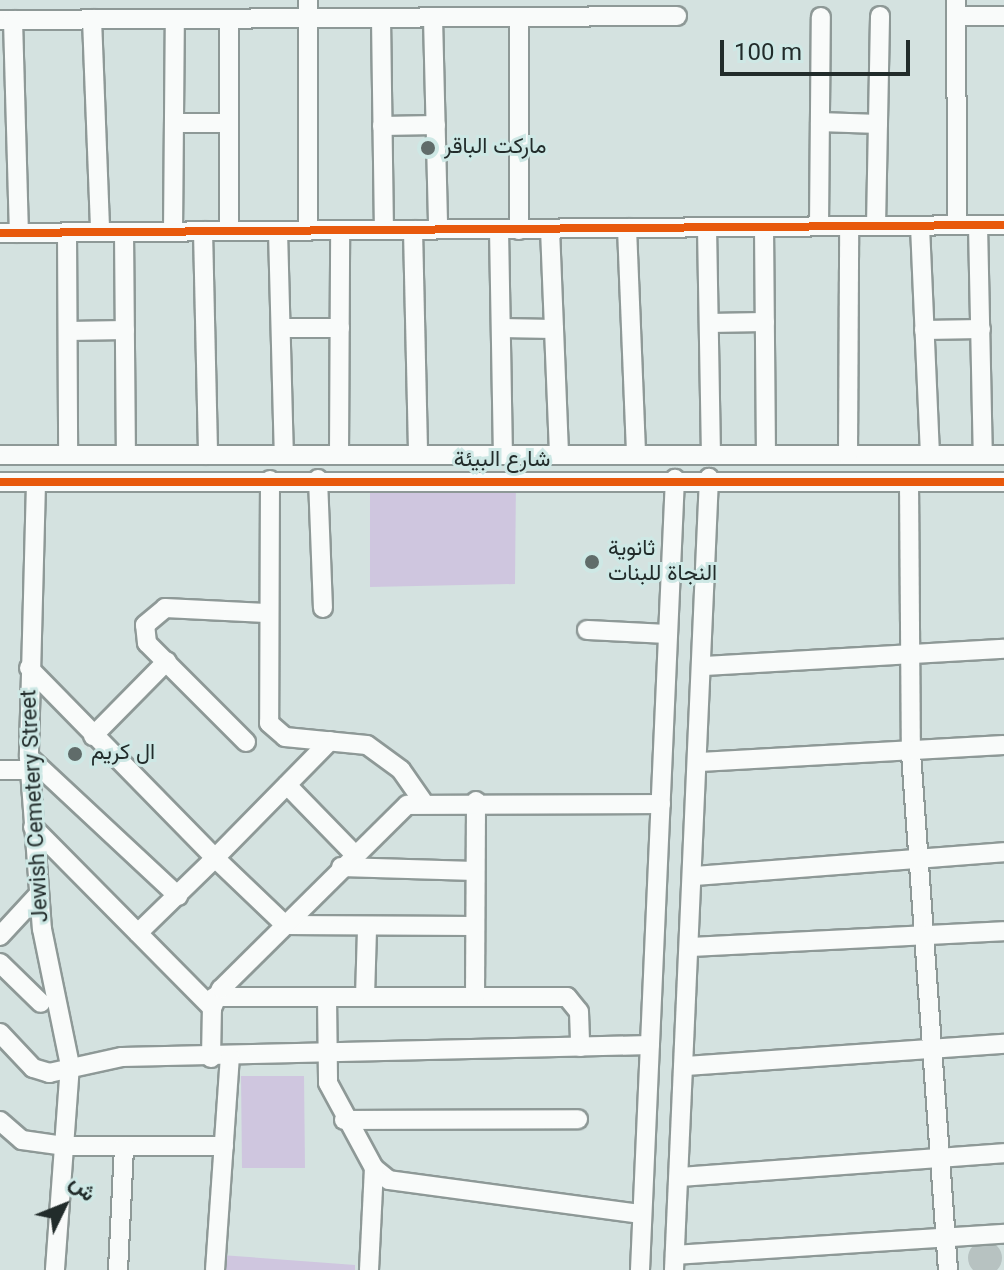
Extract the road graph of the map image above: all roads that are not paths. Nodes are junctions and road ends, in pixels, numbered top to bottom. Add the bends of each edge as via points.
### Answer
1 (957, 8) edge
2 (308, 9) edge
3 (512, 12) edge
4 (181, 13) edge
5 (677, 16) dead end
6 (880, 16) dead end
7 (1004, 16) edge
8 (821, 17) dead end
9 (381, 18) junction
10 (433, 18) junction
11 (92, 19) junction
12 (229, 19) junction
13 (6, 20) edge
14 (820, 122) junction
15 (174, 123) junction
16 (229, 123) junction
17 (8, 124) edge
18 (878, 124) junction
19 (436, 125) junction
20 (382, 126) junction
21 (957, 225) junction
22 (978, 225) junction
23 (1004, 225) edge
24 (819, 226) junction
25 (849, 226) junction
26 (876, 226) junction
27 (920, 226) junction
28 (707, 227) junction
29 (764, 227) junction
30 (627, 228) junction
31 (438, 229) junction
32 (499, 229) junction
33 (550, 229) junction
34 (340, 230) junction
35 (384, 230) junction
36 (413, 230) junction
37 (519, 230) junction
38 (203, 231) junction
39 (229, 231) junction
40 (278, 231) junction
41 (308, 231) junction
42 (67, 232) junction
43 (100, 232) junction
44 (124, 232) junction
45 (173, 232) junction
46 (10, 233) edge
47 (765, 322) junction
48 (709, 323) junction
49 (281, 328) junction
50 (340, 328) junction
51 (501, 328) junction
52 (554, 329) junction
53 (981, 329) junction
54 (125, 330) junction
55 (924, 330) junction
56 (68, 331) junction
57 (418, 454) junction
58 (0, 455) edge
59 (68, 455) junction
60 (126, 455) junction
61 (188, 455) junction
62 (208, 455) junction
63 (284, 455) junction
64 (339, 455) junction
65 (503, 455) junction
66 (559, 455) junction
67 (636, 455) junction
68 (711, 455) junction
69 (766, 455) junction
70 (848, 455) junction
71 (930, 455) junction
72 (983, 455) junction
73 (1004, 455) edge
74 (709, 478) junction
75 (318, 479) junction
76 (675, 479) junction
77 (189, 480) junction
78 (270, 480) junction
79 (0, 482) edge
80 (909, 482) junction
81 (1004, 482) edge
82 (36, 483) junction
83 (323, 608) dead end
84 (266, 613) junction
85 (587, 630) dead end
86 (668, 634) junction
87 (1004, 649) edge
88 (909, 659) junction
89 (167, 661) junction
90 (705, 666) junction
91 (29, 668) junction
92 (93, 736) junction
93 (330, 741) junction
94 (246, 742) dead end
95 (1004, 745) edge
96 (911, 753) junction
97 (700, 762) junction
98 (29, 764) junction
99 (0, 770) edge
100 (287, 785) junction
101 (422, 800) junction
102 (476, 801) junction
103 (661, 804) junction
104 (33, 827) junction
105 (1004, 852) edge
106 (215, 858) junction
107 (918, 860) junction
108 (347, 861) junction
109 (475, 871) junction
110 (694, 876) junction
111 (38, 895) junction
112 (178, 896) junction
113 (285, 925) junction
114 (475, 926) junction
115 (367, 928) junction
116 (1004, 931) edge
117 (138, 933) junction
118 (0, 936) edge
119 (924, 938) junction
120 (690, 947) junction
121 (0, 963) edge
122 (327, 997) junction
123 (365, 997) junction
124 (475, 997) junction
125 (41, 1003) dead end
126 (213, 1003) junction
127 (0, 1033) edge
128 (1004, 1044) edge
129 (650, 1045) junction
130 (580, 1047) junction
131 (932, 1049) junction
132 (328, 1057) junction
133 (220, 1058) junction
134 (70, 1065) junction
135 (686, 1066) junction
136 (578, 1119) dead end
137 (344, 1120) junction
138 (3, 1132) edge
139 (64, 1146) junction
140 (124, 1146) junction
141 (224, 1146) junction
142 (1004, 1153) edge
143 (940, 1155) junction
144 (374, 1168) junction
145 (679, 1177) junction
146 (642, 1214) junction
147 (1004, 1234) edge
148 (946, 1239) junction
149 (674, 1262) edge
150 (55, 1270) edge
151 (118, 1270) edge
152 (215, 1270) edge
153 (369, 1270) edge
154 (640, 1270) edge
155 (948, 1270) edge

1 - 7 street
1 - 21 street
2 - 9 street
2 - 12 street
2 - 41 street
3 - 5 street
3 - 10 street
3 - 37 street
4 - 11 street
4 - 12 street
4 - 15 street
6 - 18 street
8 - 14 street
9 - 10 street
9 - 20 street
10 - 19 street
11 - 13 street
11 - 43 street
12 - 16 street
13 - 17 street
14 - 18 street
14 - 24 street
15 - 16 street
15 - 45 street
16 - 39 street
17 - 46 street
18 - 26 street
19 - 20 street
19 - 31 street
20 - 35 street
21 - 22 street
21 - 27 street
22 - 23 street
22 - 53 street
24 - 25 street
24 - 29 street
25 - 26 street
25 - 70 street
26 - 27 street
27 - 55 street
28 - 29 street
28 - 30 street
28 - 48 street
29 - 47 street
30 - 33 street
30 - 67 street
31 - 32 street
31 - 36 street
32 - 37 street
32 - 51 street
33 - 37 street
33 - 52 street
34 - 35 street
34 - 41 street
34 - 50 street
35 - 36 street
36 - 57 street
38 - 39 street
38 - 45 street
38 - 62 street
39 - 40 street
40 - 41 street
40 - 49 street
42 - 43 street
42 - 46 street
42 - 56 street
43 - 44 street
44 - 45 street
44 - 54 street
47 - 48 street
47 - 69 street
48 - 68 street
49 - 50 street
49 - 63 street
50 - 64 street
51 - 52 street
51 - 65 street
52 - 66 street
53 - 55 street
53 - 72 street
54 - 56 street
54 - 60 street
55 - 71 street
56 - 59 street
57 - 64 street, شارع البيئة
57 - 65 street, شارع البيئة
58 - 59 street, شارع البيئة
59 - 60 street, شارع البيئة
60 - 61 street, شارع البيئة
61 - 62 street, شارع البيئة
61 - 77 street
62 - 63 street, شارع البيئة
63 - 64 street, شارع البيئة
65 - 66 street, شارع البيئة
66 - 67 street, شارع البيئة
67 - 68 street, شارع البيئة
68 - 69 street, شارع البيئة
69 - 70 street, شارع البيئة
70 - 71 street, شارع البيئة
71 - 72 street, شارع البيئة
72 - 73 street, شارع البيئة
74 - 76 street, شارع البيئة
74 - 80 street, شارع البيئة
74 - 90 street
75 - 76 street, شارع البيئة
75 - 78 street, شارع البيئة
75 - 83 street
76 - 86 street
77 - 78 street, شارع البيئة
77 - 82 street, شارع البيئة
78 - 84 street
79 - 82 street, شارع البيئة
80 - 81 street, شارع البيئة
80 - 88 street
82 - 91 street, Jewish Cemetery Street
84 - 89 street via 158,610 144,633
84 - 93 street via 269,723 285,737
85 - 86 street
86 - 103 street
87 - 88 street
88 - 90 street
88 - 96 street
89 - 92 street
89 - 94 street
90 - 97 street
91 - 92 street
91 - 98 street, Jewish Cemetery Street
92 - 106 street
93 - 100 street
93 - 101 street via 367,745 401,770
95 - 96 street
96 - 97 street
96 - 107 street
97 - 110 street
98 - 99 street
98 - 104 street, Jewish Cemetery Street
98 - 112 street
100 - 106 street
100 - 108 street
101 - 102 street
101 - 108 street via 395,812
102 - 103 street
102 - 109 street
103 - 129 street
104 - 111 street, Jewish Cemetery Street
104 - 117 street
105 - 107 street
106 - 112 street
106 - 113 street
107 - 110 street
107 - 119 street
108 - 109 street
108 - 113 street
109 - 114 street
110 - 120 street
111 - 118 street
111 - 134 street, Jewish Cemetery Street
112 - 117 street
113 - 115 street
113 - 126 street
114 - 115 street
114 - 124 street
115 - 123 street
116 - 119 street
117 - 126 street
119 - 120 street
119 - 131 street
120 - 135 street
121 - 125 street
122 - 123 street
122 - 126 street
122 - 132 street
123 - 124 street
124 - 130 street via 567,997 579,1012
126 - 133 street
127 - 134 street via 39,1072
128 - 131 street
129 - 130 street
129 - 146 street
130 - 132 street
131 - 135 street
131 - 143 street
132 - 133 street
132 - 137 street via 328,1083
133 - 134 street
133 - 141 street
134 - 139 street, Jewish Cemetery Street
135 - 145 street
136 - 137 street
137 - 144 street
138 - 139 street
139 - 140 street
139 - 150 street, Jewish Cemetery Street
140 - 141 street
140 - 151 street
141 - 152 street
142 - 143 street
143 - 145 street
143 - 148 street
144 - 146 street via 402,1184
144 - 153 street
145 - 149 street
146 - 154 street
147 - 148 street
148 - 149 street
148 - 155 street

